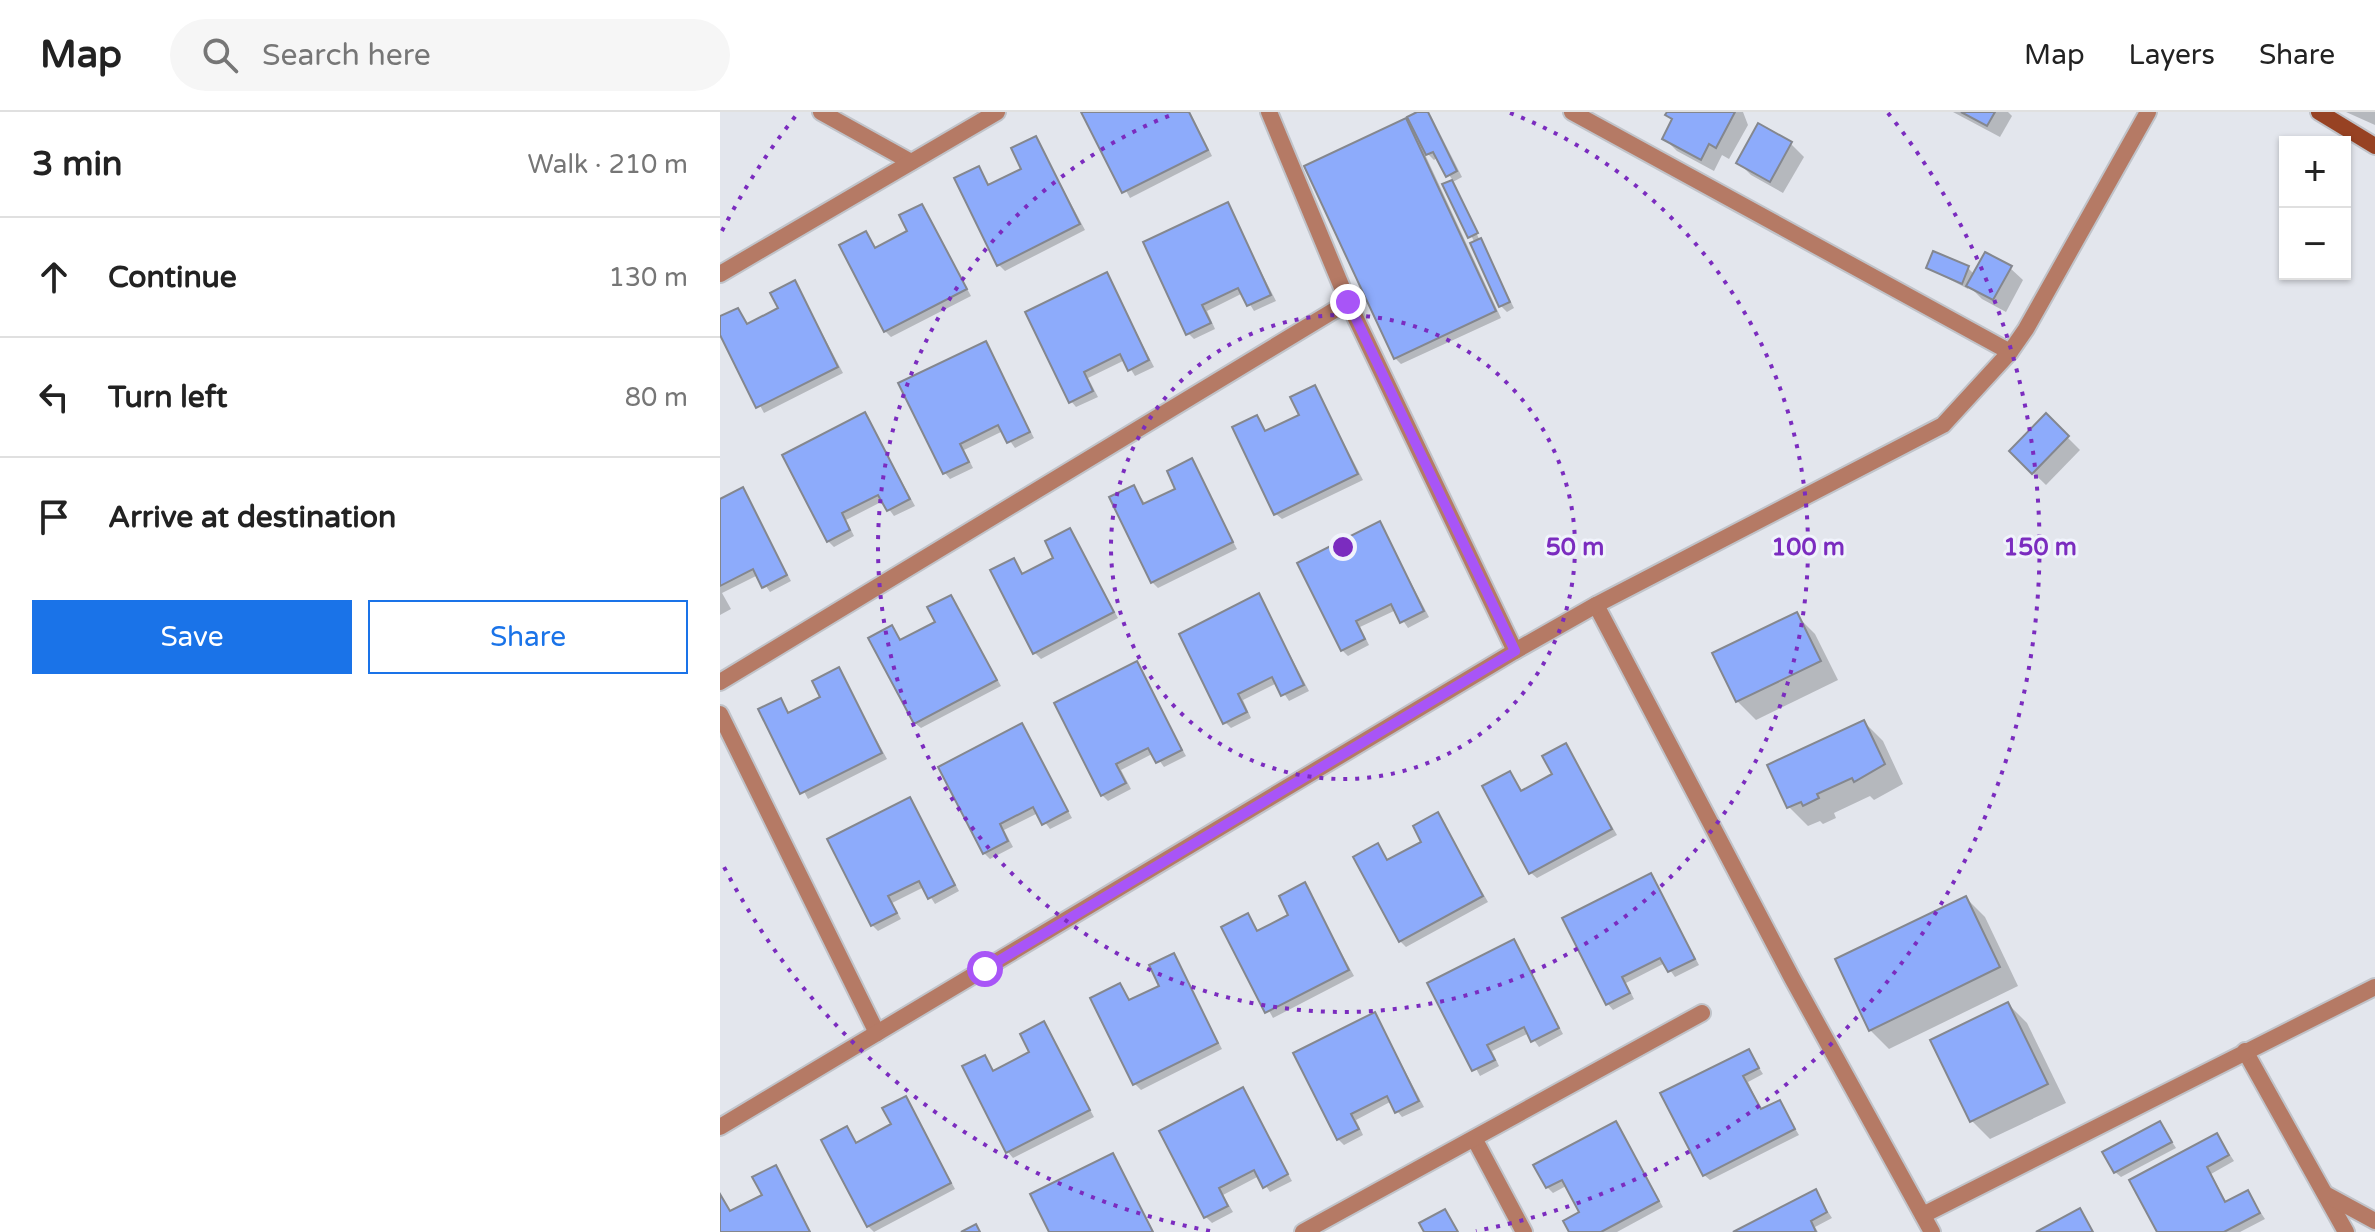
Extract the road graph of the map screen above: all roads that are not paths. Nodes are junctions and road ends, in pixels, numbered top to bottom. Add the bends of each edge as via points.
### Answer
1 (821, 112) edge
2 (997, 112) edge
3 (1269, 112) edge
4 (1572, 112) edge
5 (2148, 112) edge
6 (2319, 112) edge
7 (2375, 146) edge
8 (911, 162) junction
9 (720, 274) edge
10 (1348, 302) junction
11 (2010, 352) junction
12 (1596, 605) junction
13 (1515, 651) junction
14 (720, 682) edge
15 (720, 714) edge
16 (2375, 987) edge
17 (1702, 1013) dead end
18 (877, 1033) junction
19 (2245, 1051) junction
20 (720, 1127) edge
21 (1475, 1140) junction
22 (2327, 1195) junction
23 (1923, 1215) junction
24 (2375, 1221) edge
25 (1303, 1232) edge
26 (1524, 1232) edge
27 (1932, 1232) edge
28 (2346, 1232) edge

1 - 8 street
2 - 8 street
3 - 10 street
4 - 11 street
5 - 11 street
6 - 7 street
8 - 9 street
10 - 13 street
10 - 14 street
11 - 12 street via 1943,425
12 - 13 street
12 - 23 street via 1784,965
13 - 18 street
15 - 18 street
16 - 19 street
17 - 21 street
18 - 20 street
19 - 22 street
19 - 23 street
21 - 25 street
21 - 26 street
22 - 24 street
22 - 28 street
23 - 27 street

